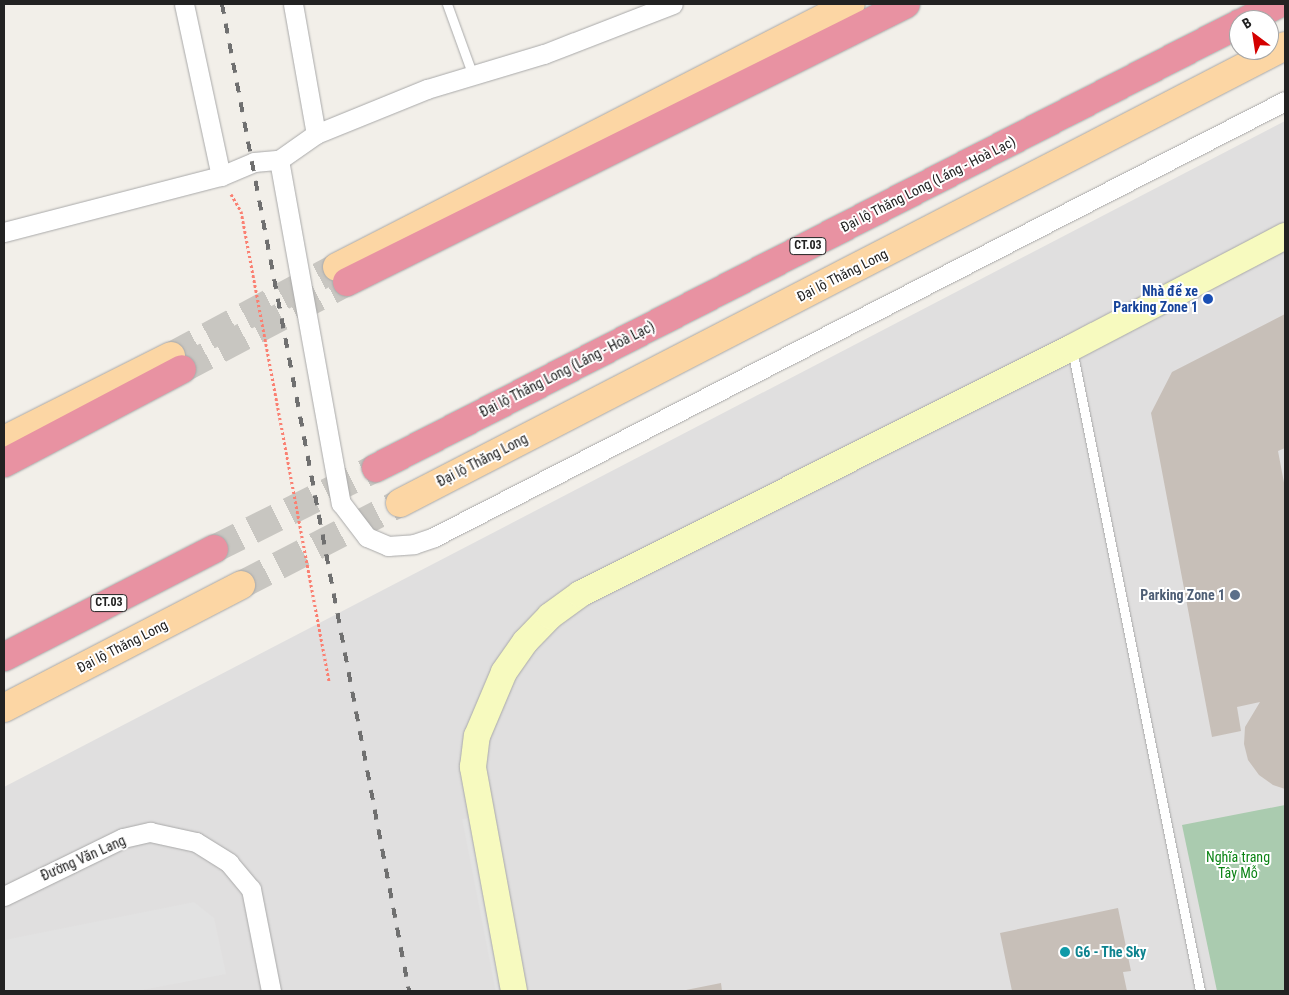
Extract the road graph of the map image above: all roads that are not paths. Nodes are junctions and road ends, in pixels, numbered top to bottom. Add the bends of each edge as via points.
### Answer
1 (184, 4) edge
2 (293, 4) edge
3 (447, 4) edge
4 (673, 4) edge
5 (851, 4) edge
6 (906, 4) edge
7 (1279, 4) edge
8 (1267, 10) edge
9 (1229, 29) edge
10 (1285, 46) edge
11 (473, 76) junction
12 (1285, 101) edge
13 (316, 134) junction
14 (279, 160) junction
15 (221, 176) junction
16 (4, 232) edge
17 (1285, 236) edge
18 (342, 274) joint
19 (1071, 348) junction
20 (177, 362) joint
21 (4, 440) edge
22 (4, 463) edge
23 (376, 468) tunnel mouth
24 (400, 503) tunnel mouth
25 (214, 549) tunnel mouth
26 (241, 585) tunnel mouth
27 (4, 657) edge
28 (4, 708) edge
29 (4, 896) edge
30 (271, 991) edge
31 (514, 991) edge
32 (1200, 991) edge

1 - 15 street
2 - 13 street
3 - 11 lane
4 - 11 street via 544,54
5 - 18 main road
6 - 18 highway
7 - 8 highway
9 - 23 highway, Đại lộ Thăng Long (Láng - Hoà Lạc) / CT.03
10 - 24 main road, Đại lộ Thăng Long
11 - 13 street via 427,89
12 - 14 street via 434,537 414,544 388,546 367,537 341,503
13 - 14 street
14 - 15 street via 254,162
15 - 16 street
17 - 19 street
19 - 31 street via 580,594 550,616 525,642 504,672 489,703 477,736 473,767
19 - 32 lane
20 - 21 main road
20 - 22 highway
25 - 27 highway, CT.03
26 - 28 main road, Đại lộ Thăng Long
29 - 30 street, Đường Văn Lang via 123,838 150,832 196,842 229,863 251,889

